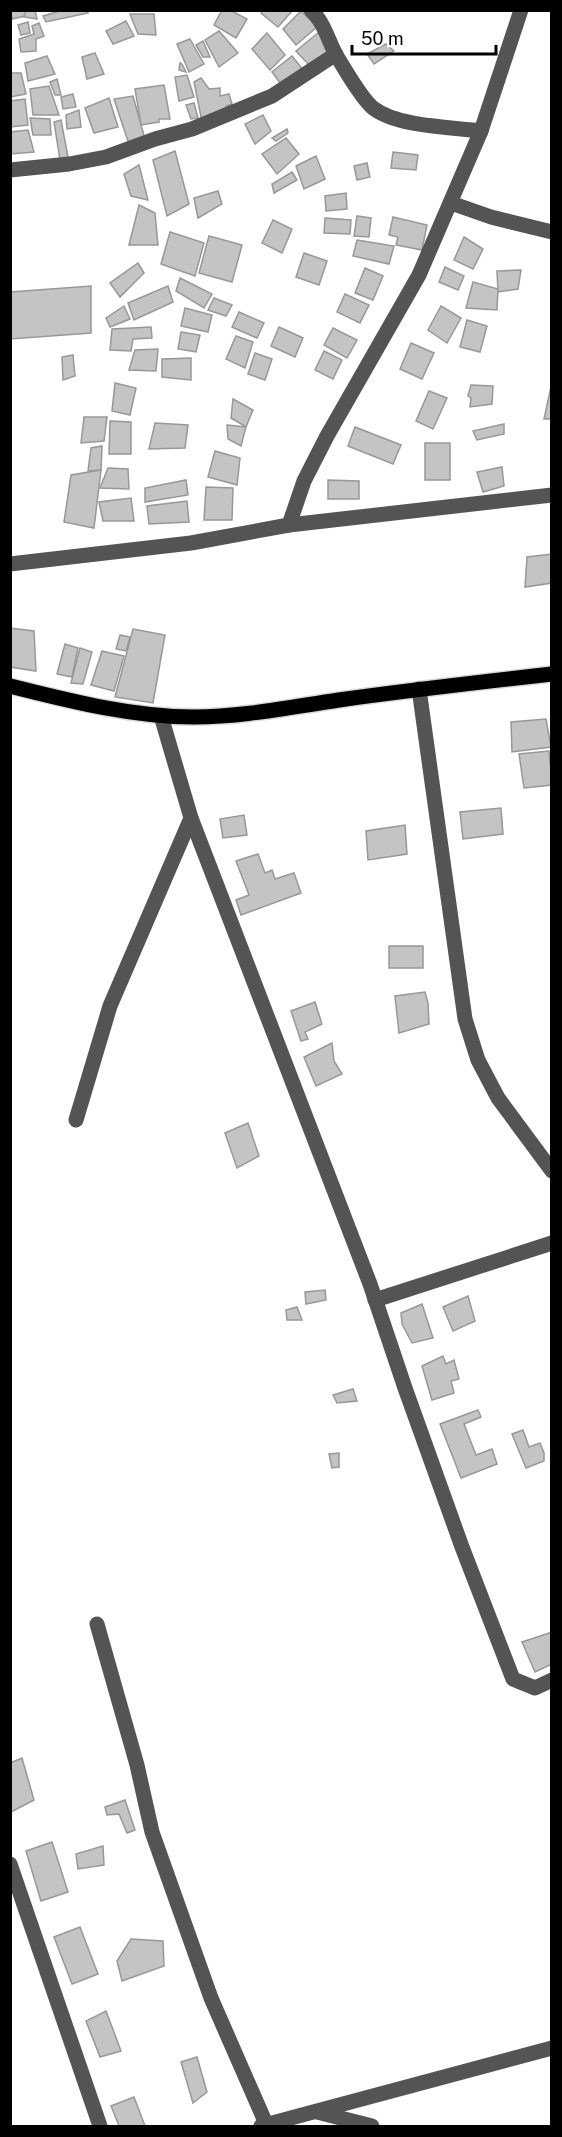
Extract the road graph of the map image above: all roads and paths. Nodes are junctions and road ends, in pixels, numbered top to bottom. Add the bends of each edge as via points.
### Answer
1 (311, 10) edge
2 (521, 10) edge
3 (336, 54) junction
4 (481, 131) junction
5 (10, 170) edge
6 (451, 203) junction
7 (552, 232) edge
8 (552, 495) edge
9 (289, 525) junction
10 (10, 564) edge
11 (552, 674) edge
12 (10, 686) edge
13 (419, 689) junction
14 (161, 716) junction
15 (191, 818) junction
16 (76, 1120) dead end
17 (552, 1171) edge
18 (552, 1244) edge
19 (375, 1300) junction
20 (97, 1624) dead end
21 (552, 1680) edge
22 (10, 1864) edge
23 (552, 2048) edge
24 (314, 2111) junction
25 (265, 2126) edge
26 (100, 2127) edge
27 (372, 2127) edge

1 - 3 street
2 - 4 street
3 - 4 street via 374,108 408,122
3 - 5 street via 272,96 192,129 106,157
4 - 6 street
6 - 7 street
6 - 9 street via 419,275 322,445
8 - 9 street
9 - 10 street via 191,543
11 - 13 main road
12 - 14 main road
13 - 14 main road via 233,715
13 - 17 street via 465,1019 478,1060 498,1098
14 - 15 street
15 - 16 street via 110,1006
15 - 19 street
18 - 19 street
19 - 21 street via 513,1678 535,1688
20 - 25 street via 152,1832 211,1998
22 - 26 street
23 - 24 street
24 - 25 street
24 - 27 street

